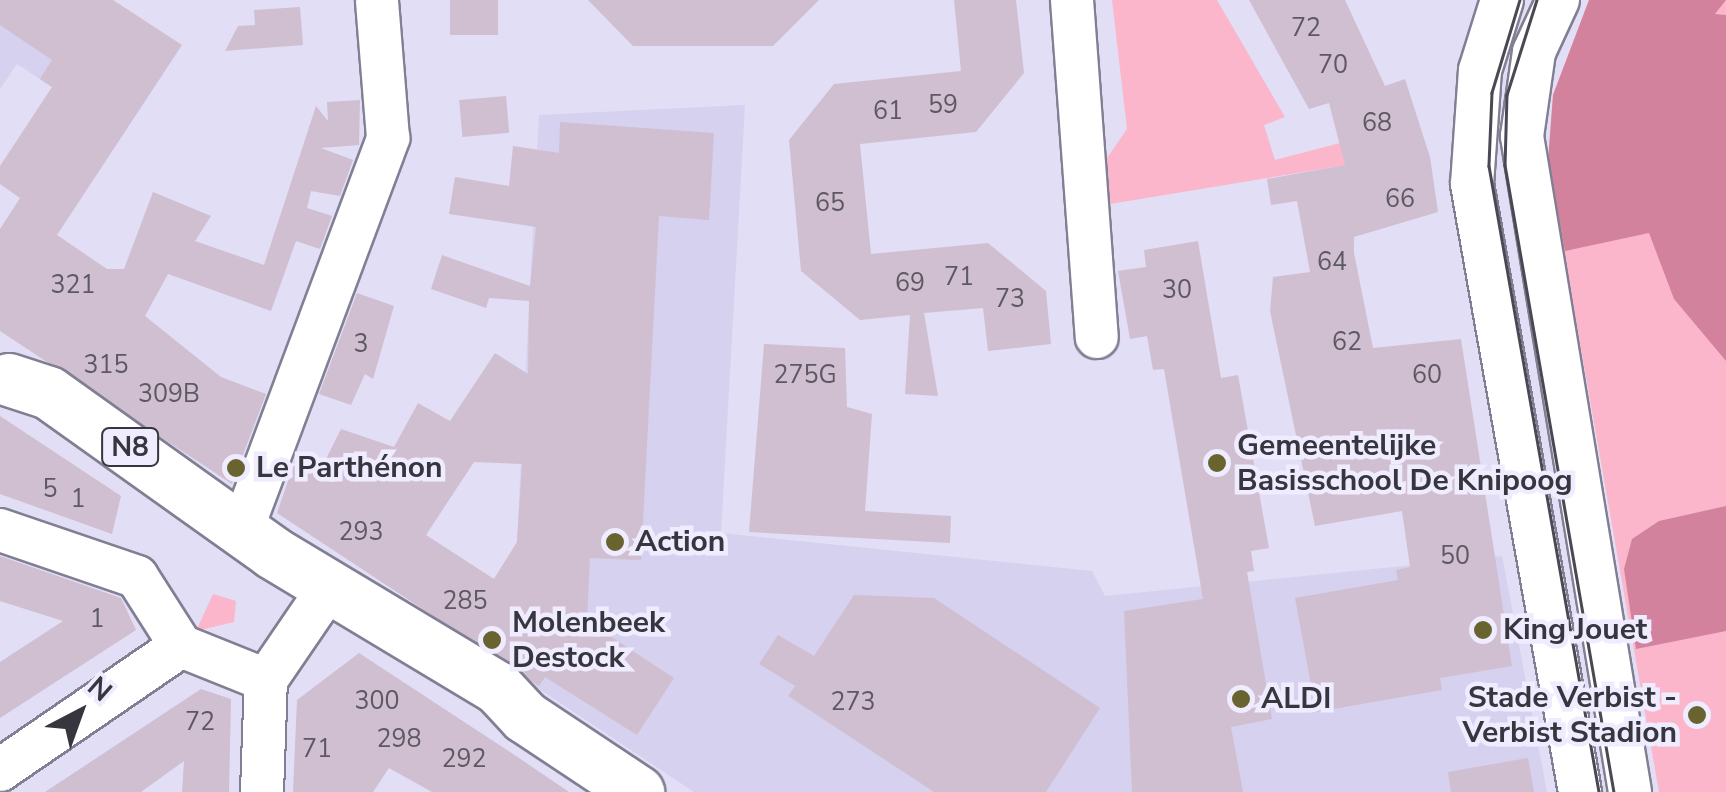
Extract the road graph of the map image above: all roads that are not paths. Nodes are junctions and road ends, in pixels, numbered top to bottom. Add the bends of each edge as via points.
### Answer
1 (377, 0) edge
2 (1072, 0) edge
3 (1502, 0) edge
4 (1558, 0) edge
5 (1097, 336) dead end
6 (4, 377) edge
7 (0, 530) edge
8 (240, 532) junction
9 (328, 589) junction
10 (181, 646) junction
11 (266, 680) junction
12 (0, 770) edge
13 (262, 792) edge
14 (638, 792) edge
15 (1580, 792) edge
16 (1630, 792) edge

1 - 8 street via 388,138
2 - 5 street
3 - 15 street via 1480,70 1472,184
4 - 16 street via 1534,52 1522,136
6 - 8 main road, N8 via 49,393 212,501
7 - 10 street via 137,577
8 - 9 main road, N8
9 - 11 street
9 - 14 main road, N8 via 401,624
10 - 11 street
10 - 12 street
11 - 13 street

